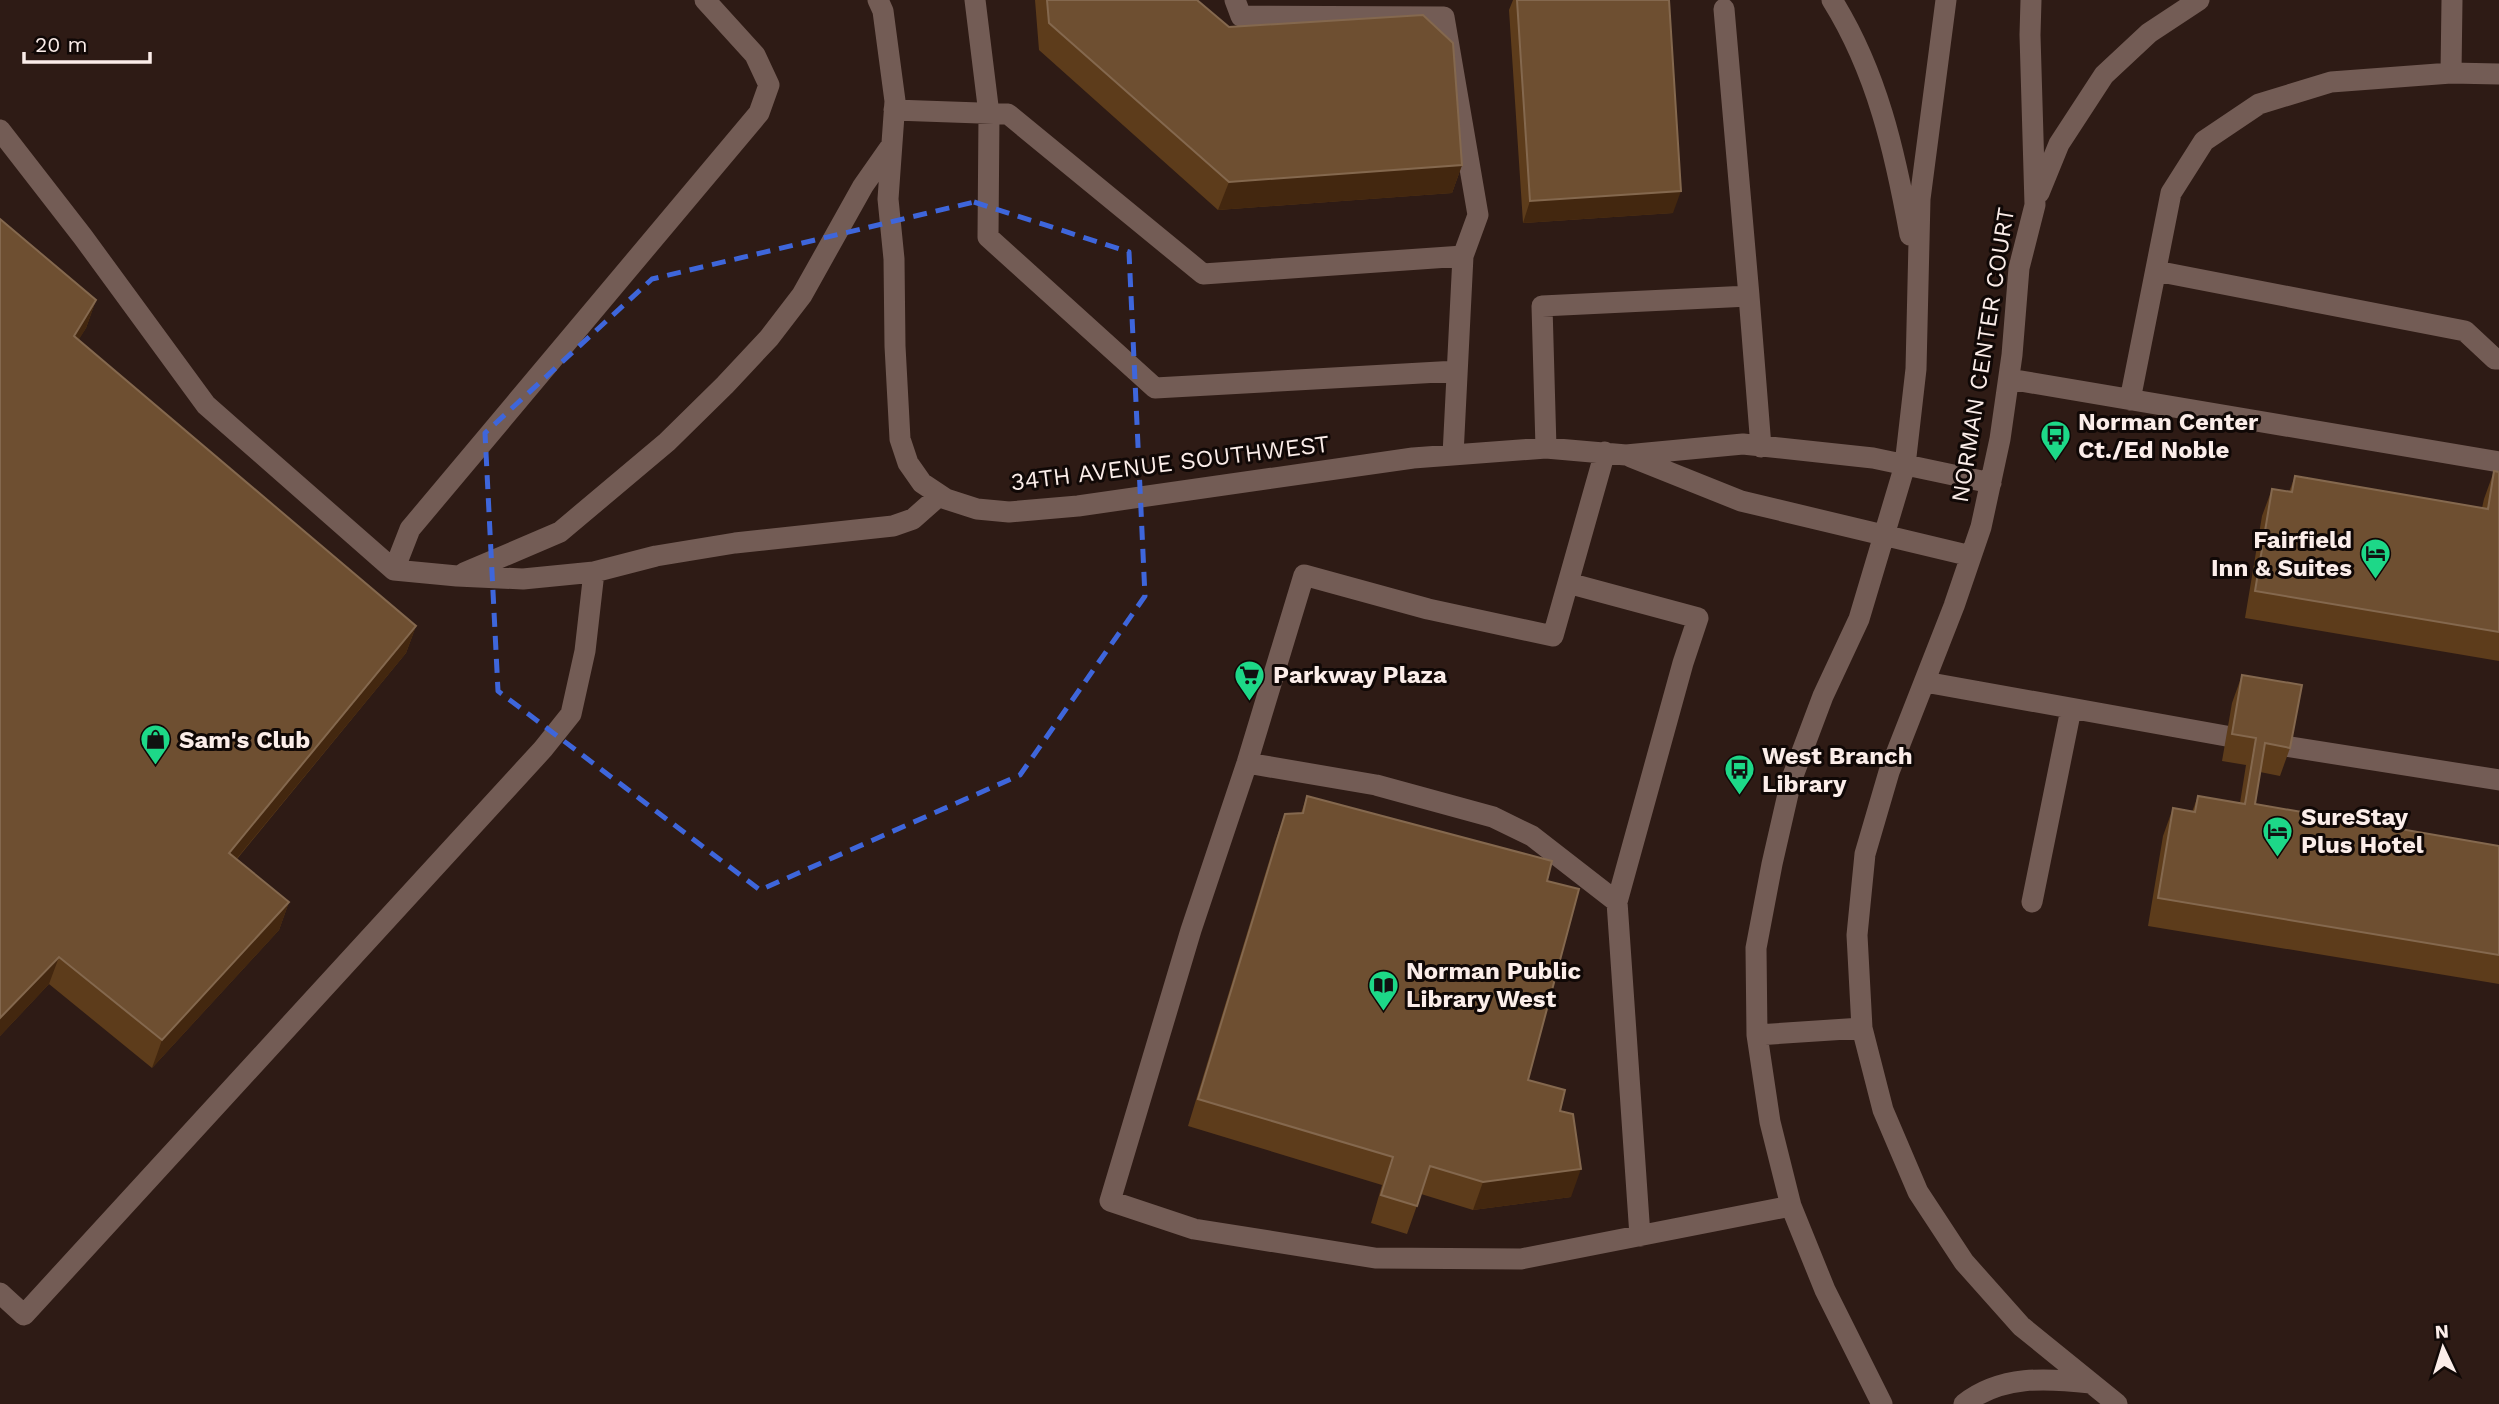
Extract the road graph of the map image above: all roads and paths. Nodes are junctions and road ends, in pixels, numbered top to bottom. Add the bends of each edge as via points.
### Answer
1 (705, 0) edge
2 (878, 0) edge
3 (975, 0) edge
4 (1235, 0) edge
5 (1832, 0) edge
6 (1946, 0) edge
7 (2031, 0) edge
8 (2199, 0) edge
9 (2452, 0) edge
10 (1724, 9) dead end
11 (2451, 73) junction
12 (2499, 74) edge
13 (894, 110) junction
14 (989, 114) junction
15 (0, 130) edge
16 (891, 146) junction
17 (2035, 205) junction
18 (1463, 256) junction
19 (2155, 271) junction
20 (1919, 284) junction
21 (1749, 296) junction
22 (2499, 359) edge
23 (1457, 371) junction
24 (2009, 379) junction
25 (2130, 400) junction
26 (1546, 447) junction
27 (1761, 447) junction
28 (1616, 453) junction
29 (1453, 456) junction
30 (2499, 462) edge
31 (1905, 465) junction
32 (1991, 483) junction
33 (940, 495) junction
34 (1884, 535) junction
35 (1971, 556) junction
36 (394, 570) junction
37 (594, 572) junction
38 (457, 576) junction
39 (1568, 583) junction
40 (1925, 682) junction
41 (2071, 709) junction
42 (2226, 736) dead end
43 (2285, 746) edge
44 (1247, 763) junction
45 (2499, 780) edge
46 (1617, 902) junction
47 (2032, 902) dead end
48 (1862, 1028) junction
49 (1757, 1035) junction
50 (1791, 1206) junction
51 (1640, 1236) junction
52 (0, 1293) edge
53 (2091, 1383) junction
54 (1882, 1404) edge
55 (1964, 1404) edge
56 (2117, 1404) edge

1 - 36 street via 755,55 769,85 759,113 410,529
2 - 13 street, 34TH AVENUE SOUTHWEST via 890,51
3 - 14 street
4 - 18 street via 1241,16 1444,17 1478,215
5 - 20 street via 1867,67 1884,118
6 - 20 street via 1920,199
7 - 17 street, NORMAN CENTER COURT
8 - 17 street via 2149,33 2104,75 2059,144
9 - 11 street
10 - 21 street
11 - 12 street
11 - 19 street via 2331,82 2259,103 2204,141 2171,193
13 - 14 street
13 - 16 street, 34TH AVENUE SOUTHWEST
14 - 18 street via 1009,114 1203,274
14 - 23 street via 988,237 1155,388
15 - 36 street via 206,405
16 - 33 street, 34TH AVENUE SOUTHWEST via 888,199 900,439 922,484
16 - 38 street via 863,186 802,295 725,385 667,442 560,532
17 - 24 street, NORMAN CENTER COURT via 2019,268
18 - 23 street
19 - 22 street via 2465,331
19 - 25 street
20 - 31 street via 1916,369
21 - 26 street via 1542,306
21 - 27 street
23 - 29 street
24 - 25 street
24 - 32 street, NORMAN CENTER COURT
25 - 30 street
26 - 28 street, 34TH AVENUE SOUTHWEST
26 - 29 street, 34TH AVENUE SOUTHWEST
27 - 28 street, 34TH AVENUE SOUTHWEST via 1743,444
27 - 31 street, 34TH AVENUE SOUTHWEST
28 - 34 street, 34TH AVENUE SOUTHWEST via 1741,502
28 - 39 street
29 - 33 street, 34TH AVENUE SOUTHWEST via 1023,511 976,509
31 - 32 street, 34TH AVENUE SOUTHWEST
31 - 34 street
32 - 35 street, NORMAN CENTER COURT
33 - 37 street via 913,519 893,526 735,543
34 - 35 street, 34TH AVENUE SOUTHWEST
34 - 49 street via 1859,619 1822,696 1791,781 1756,948
35 - 40 street, NORMAN CENTER COURT
36 - 38 street
37 - 38 street via 523,579
37 - 52 street via 585,651 571,713 543,748 24,1315
39 - 44 street via 1553,636 1428,609 1304,575
39 - 46 street via 1698,618
40 - 41 street
40 - 48 street, NORMAN CENTER COURT via 1889,772 1865,854 1857,935
41 - 42 street
41 - 47 street
43 - 45 street
44 - 46 street via 1376,785 1493,817 1532,836
44 - 51 street via 1191,930 1110,1201 1194,1229 1375,1258 1521,1259
46 - 51 street
48 - 49 street
48 - 53 street, NORMAN CENTER COURT via 1883,1110 1918,1192 1964,1262 2021,1326
49 - 50 street via 1770,1122
50 - 51 street
50 - 54 street via 1825,1290
53 - 55 street via 2017,1380 1984,1390
53 - 56 street, NORMAN CENTER COURT

